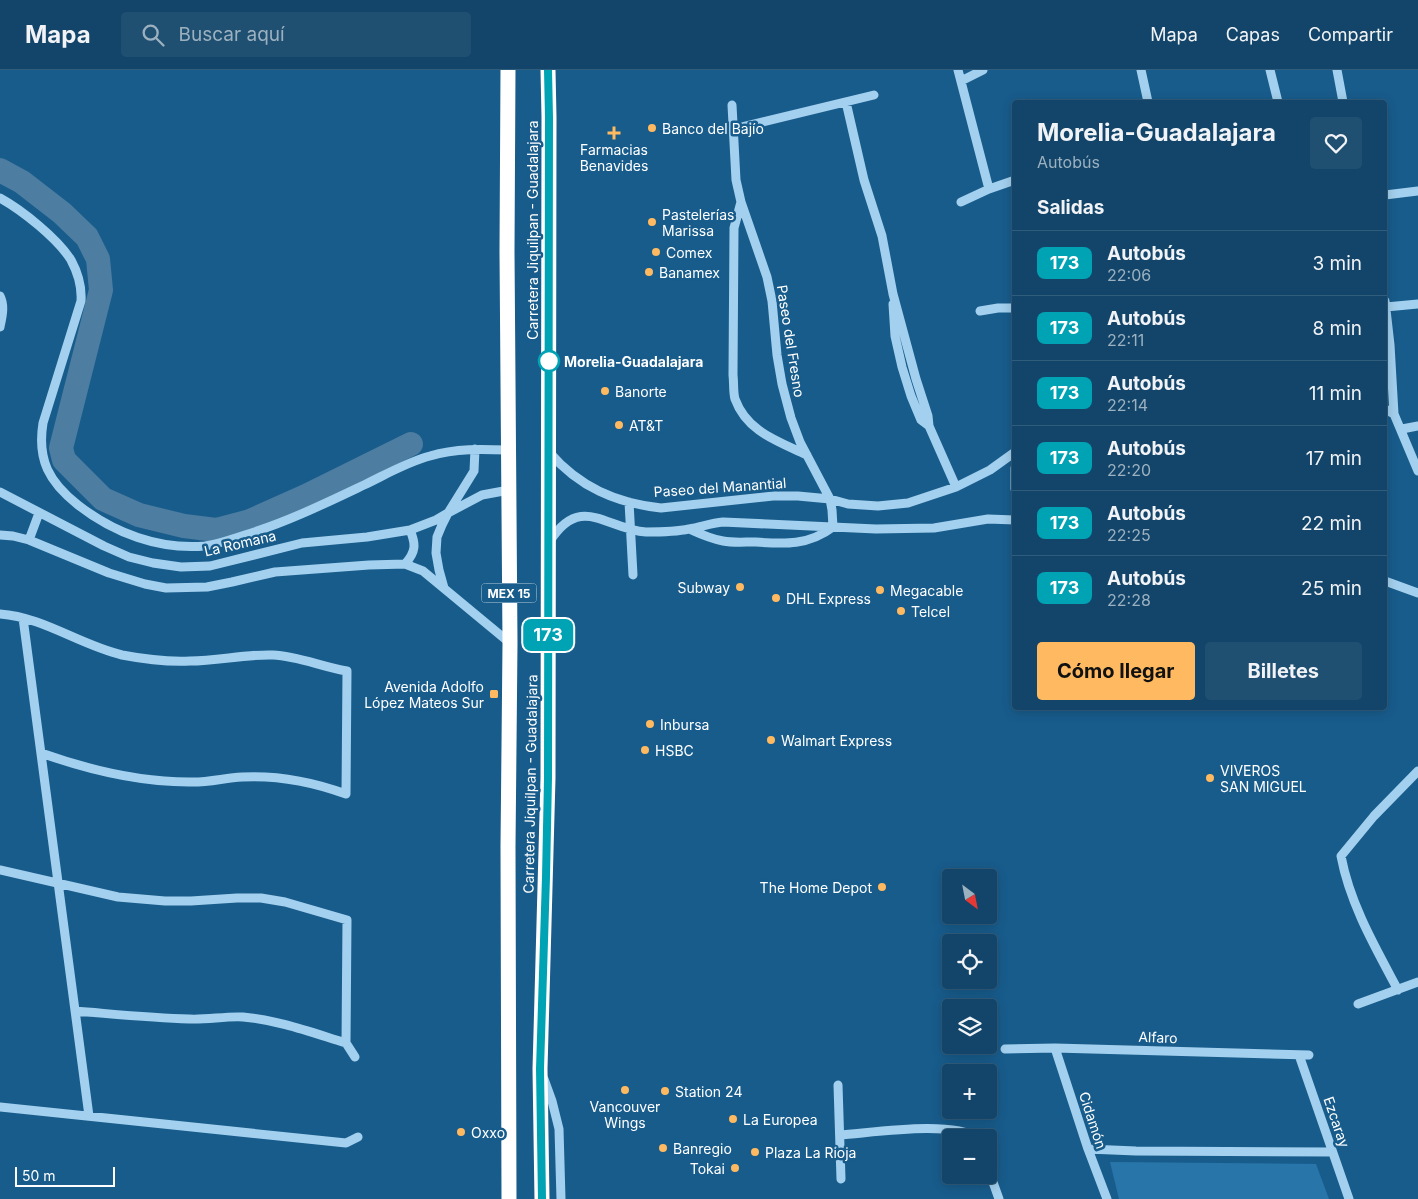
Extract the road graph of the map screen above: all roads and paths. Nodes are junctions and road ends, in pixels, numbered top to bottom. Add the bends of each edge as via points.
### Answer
1 (508, 70) edge
2 (548, 70) edge
3 (958, 70) edge
4 (983, 70) edge
5 (1141, 70) edge
6 (1270, 70) edge
7 (1337, 70) edge
8 (961, 81) junction
9 (874, 95) dead end
10 (1148, 100) edge
11 (1278, 100) edge
12 (1343, 100) edge
13 (846, 102) junction
14 (732, 105) dead end
15 (733, 129) junction
16 (1012, 181) edge
17 (989, 189) junction
18 (1418, 191) edge
19 (1387, 195) edge
20 (0, 198) edge
21 (741, 202) junction
22 (961, 202) dead end
23 (0, 296) edge
24 (1418, 304) edge
25 (1012, 307) edge
26 (1387, 307) edge
27 (980, 311) dead end
28 (1387, 316) edge
29 (0, 328) edge
30 (1387, 410) edge
31 (1394, 414) junction
32 (1418, 426) edge
33 (1402, 429) junction
34 (475, 449) junction
35 (509, 450) junction
36 (549, 452) junction
37 (1012, 454) edge
38 (807, 455) junction
39 (1418, 471) edge
40 (956, 487) junction
41 (509, 490) junction
42 (0, 492) edge
43 (830, 499) junction
44 (629, 502) junction
45 (39, 513) junction
46 (448, 513) junction
47 (1012, 520) edge
48 (833, 527) junction
49 (689, 529) junction
50 (410, 530) junction
51 (631, 530) junction
52 (0, 535) edge
53 (29, 540) junction
54 (548, 543) junction
55 (406, 564) junction
56 (633, 575) dead end
57 (1387, 582) edge
58 (445, 589) junction
59 (1418, 593) edge
60 (0, 614) edge
61 (23, 618) junction
62 (510, 643) junction
63 (41, 753) junction
64 (1418, 771) edge
65 (0, 870) edge
66 (58, 884) junction
67 (356, 914) dead end
68 (347, 920) junction
69 (1418, 982) edge
70 (1398, 990) junction
71 (1358, 1004) dead end
72 (75, 1011) junction
73 (346, 1043) junction
74 (1055, 1048) junction
75 (1005, 1050) dead end
76 (1299, 1055) junction
77 (1309, 1055) dead end
78 (356, 1057) dead end
79 (540, 1069) junction
80 (838, 1085) dead end
81 (0, 1106) edge
82 (89, 1116) junction
83 (942, 1129) edge
84 (840, 1135) junction
85 (358, 1136) dead end
86 (1088, 1149) junction
87 (1332, 1152) junction
88 (840, 1179) dead end
89 (994, 1184) edge
90 (509, 1199) edge
91 (542, 1199) edge
92 (561, 1199) edge
93 (999, 1199) edge
94 (1107, 1199) edge
95 (1349, 1199) edge

1 - 35 highway, Carretera Jiquilpan - Guadalajara / MEX 15
2 - 36 highway, Carretera Jiquilpan - Guadalajara / MEX 15
3 - 8 street
4 - 8 street
5 - 10 street
6 - 11 street
7 - 12 street
8 - 17 street
9 - 13 street
13 - 15 street
13 - 40 street via 864,180 882,236 902,367 921,420 929,426
14 - 15 street, Paseo del Fresno
15 - 21 street, Paseo del Fresno via 736,180
16 - 17 street
17 - 22 street
18 - 19 street
20 - 34 street via 61,247 80,281 81,301 43,423 42,450 45,465 63,492 107,524 152,542 206,546 271,527 428,456
21 - 38 street, Paseo del Fresno via 767,277 782,384 791,418
21 - 38 street, Paseo del Fresno via 734,228 734,397 749,423 762,434
23 - 29 street via 3,313
24 - 26 street
25 - 27 street
28 - 31 street
30 - 31 street
31 - 33 street
32 - 33 street
33 - 39 street
34 - 35 street
34 - 46 street via 474,471
35 - 41 highway, Carretera Jiquilpan - Guadalajara / MEX 15
36 - 44 street, Paseo del Manantial via 575,478
36 - 54 highway, Carretera Jiquilpan - Guadalajara / MEX 15
37 - 40 street, Paseo del Manantial via 990,470
38 - 43 street, Paseo del Fresno
40 - 43 street, Paseo del Manantial via 908,503 878,506
41 - 46 street, La Romana via 482,494
41 - 62 highway, Carretera Jiquilpan - Guadalajara / MEX 15
42 - 45 street, La Romana
43 - 44 street, Paseo del Manantial via 773,496 672,507
43 - 48 street, Paseo del Fresno
44 - 51 street
45 - 50 street, La Romana via 128,557 180,567 210,566 302,543
45 - 53 street
46 - 50 street, La Romana
46 - 58 street via 437,537 436,553
47 - 48 street via 988,519 934,528
48 - 49 street via 723,522
48 - 49 street via 816,538 779,543 723,541
49 - 51 street via 666,532
50 - 55 street via 414,549
51 - 54 street via 602,519 582,516 565,523
51 - 56 street
52 - 53 street
53 - 55 street via 109,573 166,588 207,587 275,572
54 - 79 highway, Carretera Jiquilpan - Guadalajara / MEX 15 via 548,778
55 - 58 street via 423,571
57 - 59 street
58 - 62 street
60 - 61 street
61 - 63 street
61 - 63 street via 121,654 144,658 189,661 275,655 347,671 346,794 308,782 267,777 190,782 145,779 97,771
62 - 90 highway, Carretera Jiquilpan - Guadalajara / MEX 15
63 - 66 street
64 - 70 street via 1341,856 1354,902
65 - 66 street
66 - 68 street via 118,897 165,901 261,898
66 - 72 street
67 - 68 street
68 - 73 street
69 - 70 street
70 - 71 street
72 - 73 street via 167,1019 242,1017
72 - 82 street
73 - 78 street
74 - 75 street, Alfaro
74 - 76 street, Alfaro
74 - 86 street, Cidamón
76 - 77 street, Alfaro
76 - 87 street, Ezcaray
79 - 91 highway, Carretera Jiquilpan - Guadalajara / MEX 15
79 - 92 street via 559,1129
80 - 84 street
81 - 82 street
82 - 85 street via 346,1143
83 - 84 street
84 - 88 street
86 - 87 street
86 - 94 street, Cidamón
87 - 95 street, Ezcaray
89 - 93 street

